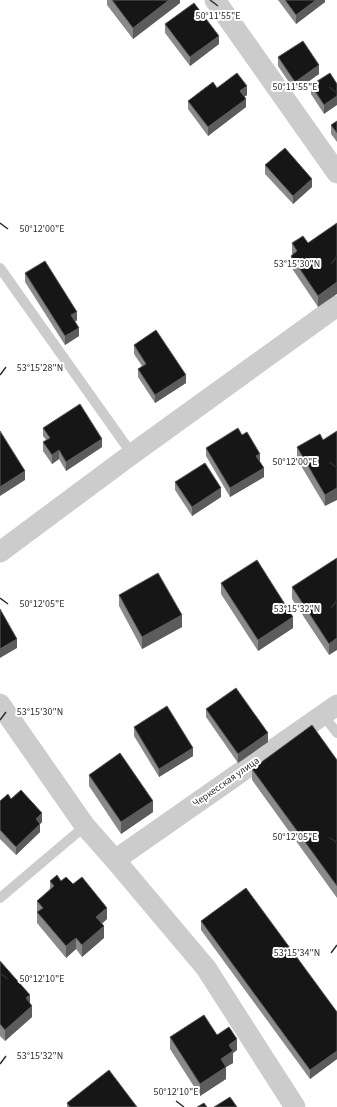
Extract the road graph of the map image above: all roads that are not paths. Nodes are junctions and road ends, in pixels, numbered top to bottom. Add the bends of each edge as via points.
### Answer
1 (215, 0) edge
2 (337, 173) edge
3 (0, 268) edge
4 (337, 306) edge
5 (132, 454) junction
6 (0, 552) edge
7 (0, 704) edge
8 (330, 710) edge
9 (337, 733) edge
10 (85, 826) junction
11 (115, 860) junction
12 (0, 898) edge
13 (295, 1107) edge

1 - 2 street
3 - 5 lane
4 - 5 street
5 - 6 street
7 - 10 street
8 - 9 lane
8 - 11 street, Черкесская улица
10 - 11 street
10 - 12 lane
11 - 13 street via 206,968

